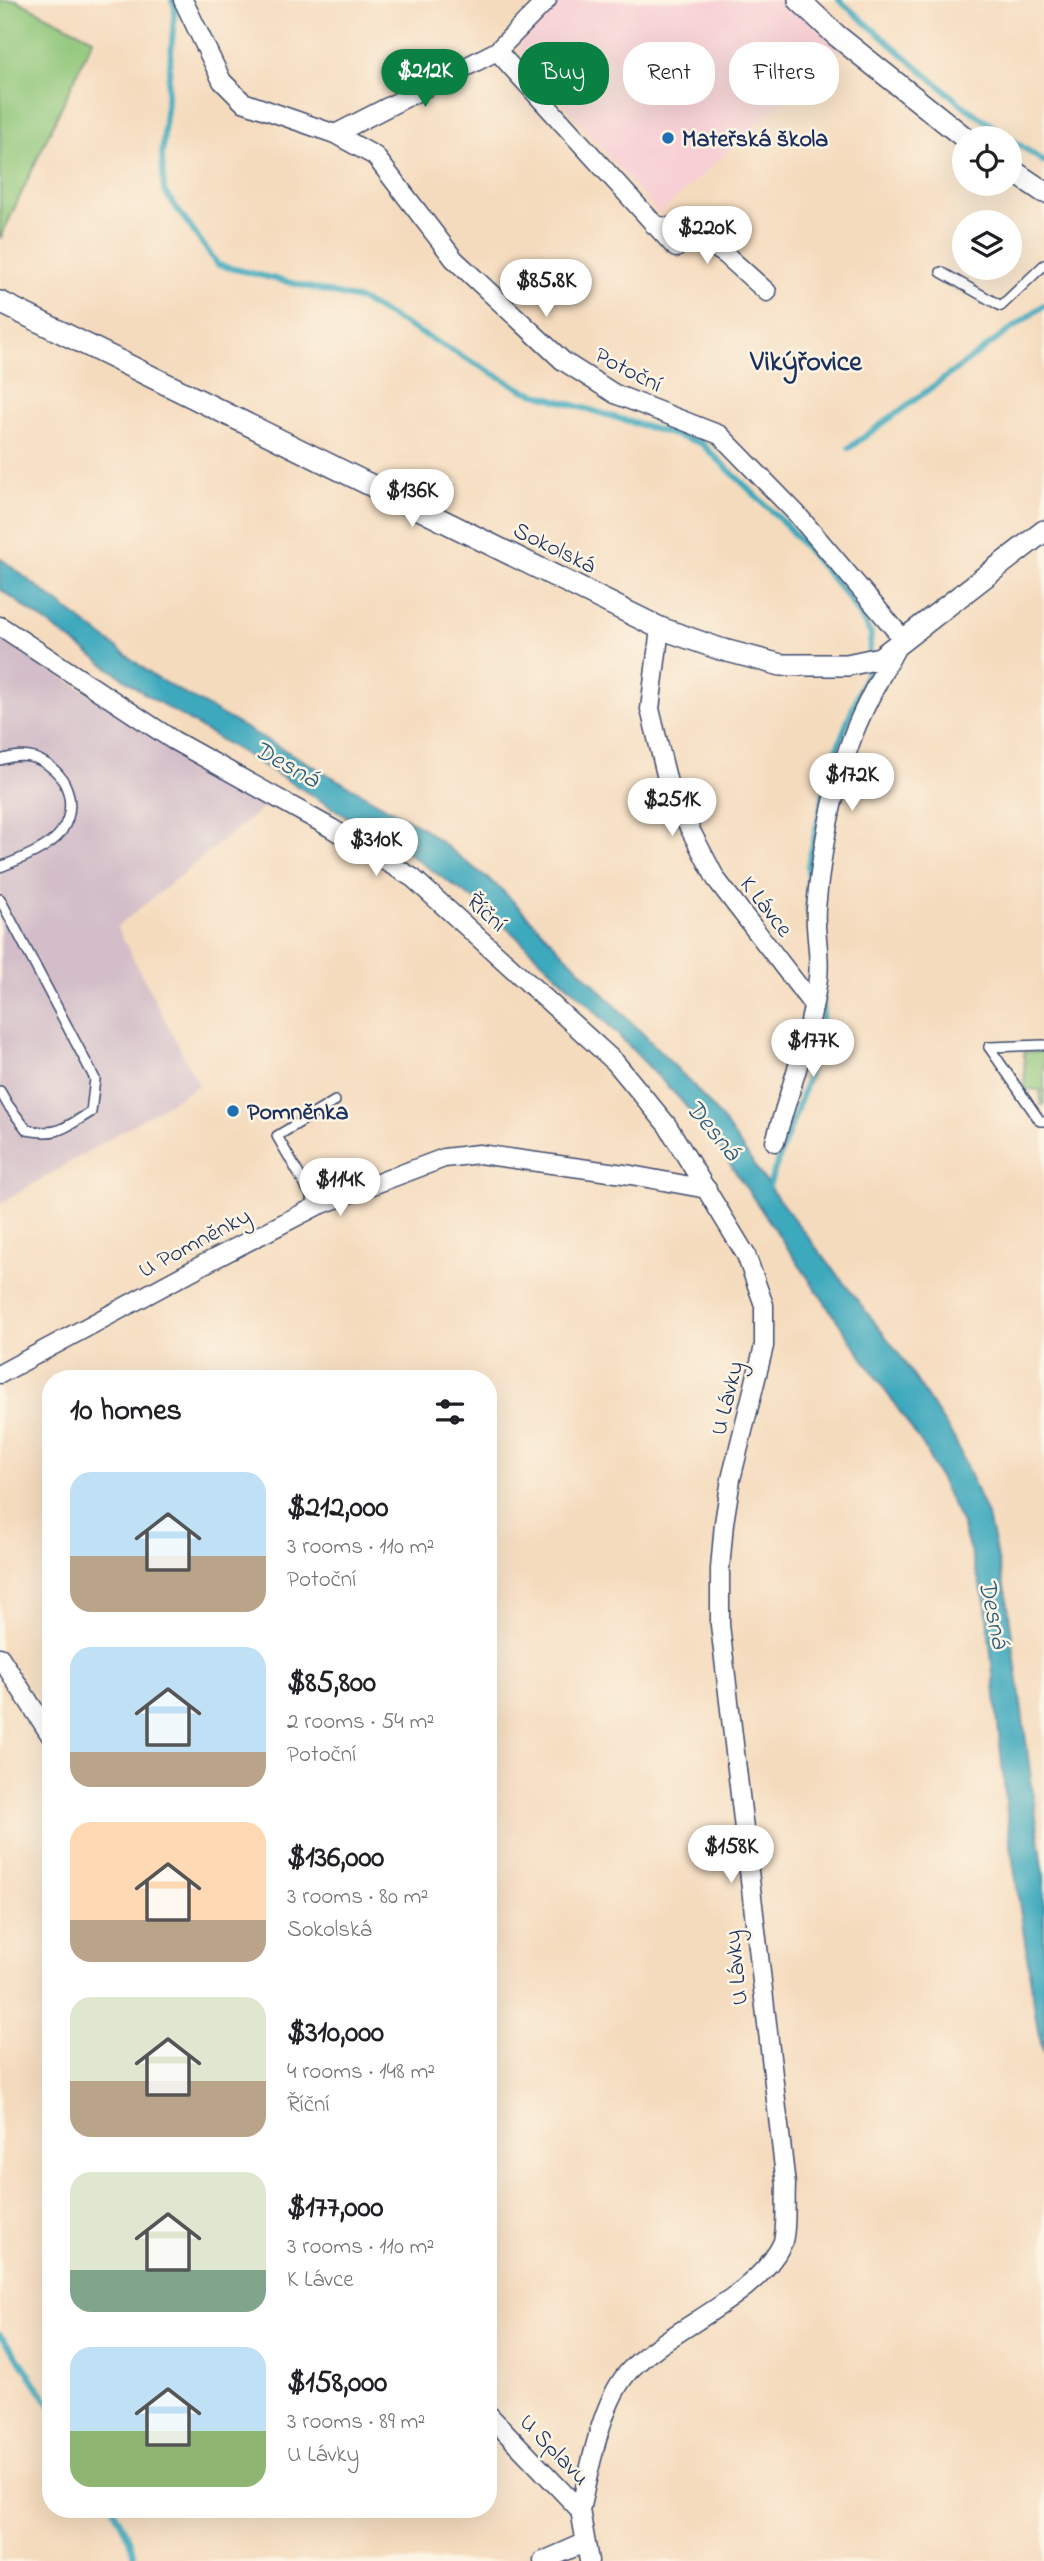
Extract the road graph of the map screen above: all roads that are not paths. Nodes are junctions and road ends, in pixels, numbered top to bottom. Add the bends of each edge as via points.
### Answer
1 (183, 0) edge
2 (547, 0) edge
3 (799, 0) edge
4 (497, 51) junction
5 (952, 128) edge
6 (335, 134) junction
7 (1022, 177) edge
8 (1044, 192) edge
9 (654, 225) junction
10 (676, 248) dead end
11 (1044, 265) edge
12 (941, 272) dead end
13 (767, 292) dead end
14 (0, 302) edge
15 (1044, 531) edge
16 (0, 626) edge
17 (660, 628) junction
18 (893, 649) junction
19 (0, 760) edge
20 (0, 867) edge
21 (0, 900) edge
22 (813, 1002) junction
23 (1044, 1045) edge
24 (0, 1091) edge
25 (335, 1101) dead end
26 (1044, 1121) edge
27 (775, 1142) dead end
28 (707, 1189) junction
29 (317, 1206) junction
30 (0, 1374) edge
31 (0, 1657) edge
32 (42, 1723) edge
33 (497, 2423) edge
34 (580, 2510) junction
35 (584, 2543) junction
36 (543, 2561) edge
37 (589, 2561) edge

1 - 6 street, Potoční via 222,81 243,102
2 - 4 street
3 - 5 street
4 - 6 street
4 - 9 street
6 - 18 street, Potoční via 375,156 454,259 562,360 615,394 720,435 796,513
7 - 8 street
9 - 10 street
9 - 13 street via 690,231 726,255
11 - 12 lane via 1001,306
14 - 17 street, Sokolská
15 - 18 street, Sokolská
16 - 28 street, Říční via 173,740 413,878 615,1062 667,1125
17 - 18 street, Sokolská via 720,649 803,667 847,665
17 - 22 street, K Lávce via 650,709 670,791 716,879
18 - 22 street, K Lávce via 852,736 835,800 816,912 820,952
19 - 20 lane via 16,756 43,761 66,784 71,811 60,834 30,855
21 - 24 lane via 96,1079 91,1112 49,1134 27,1130
22 - 27 street, K Lávce
23 - 26 lane via 989,1046
25 - 29 lane via 277,1136
28 - 29 street, U Pomněnky via 479,1154 444,1158
28 - 34 street, U Lávky via 746,1255 764,1305 764,1346 724,1523 720,1625 786,2185 783,2242 763,2270 728,2301 630,2370 616,2389 598,2435
29 - 30 street, U Pomněnky
31 - 32 street
33 - 34 street, U Splavu
34 - 35 street, U Splavu
35 - 36 street
35 - 37 street, U Splavu

